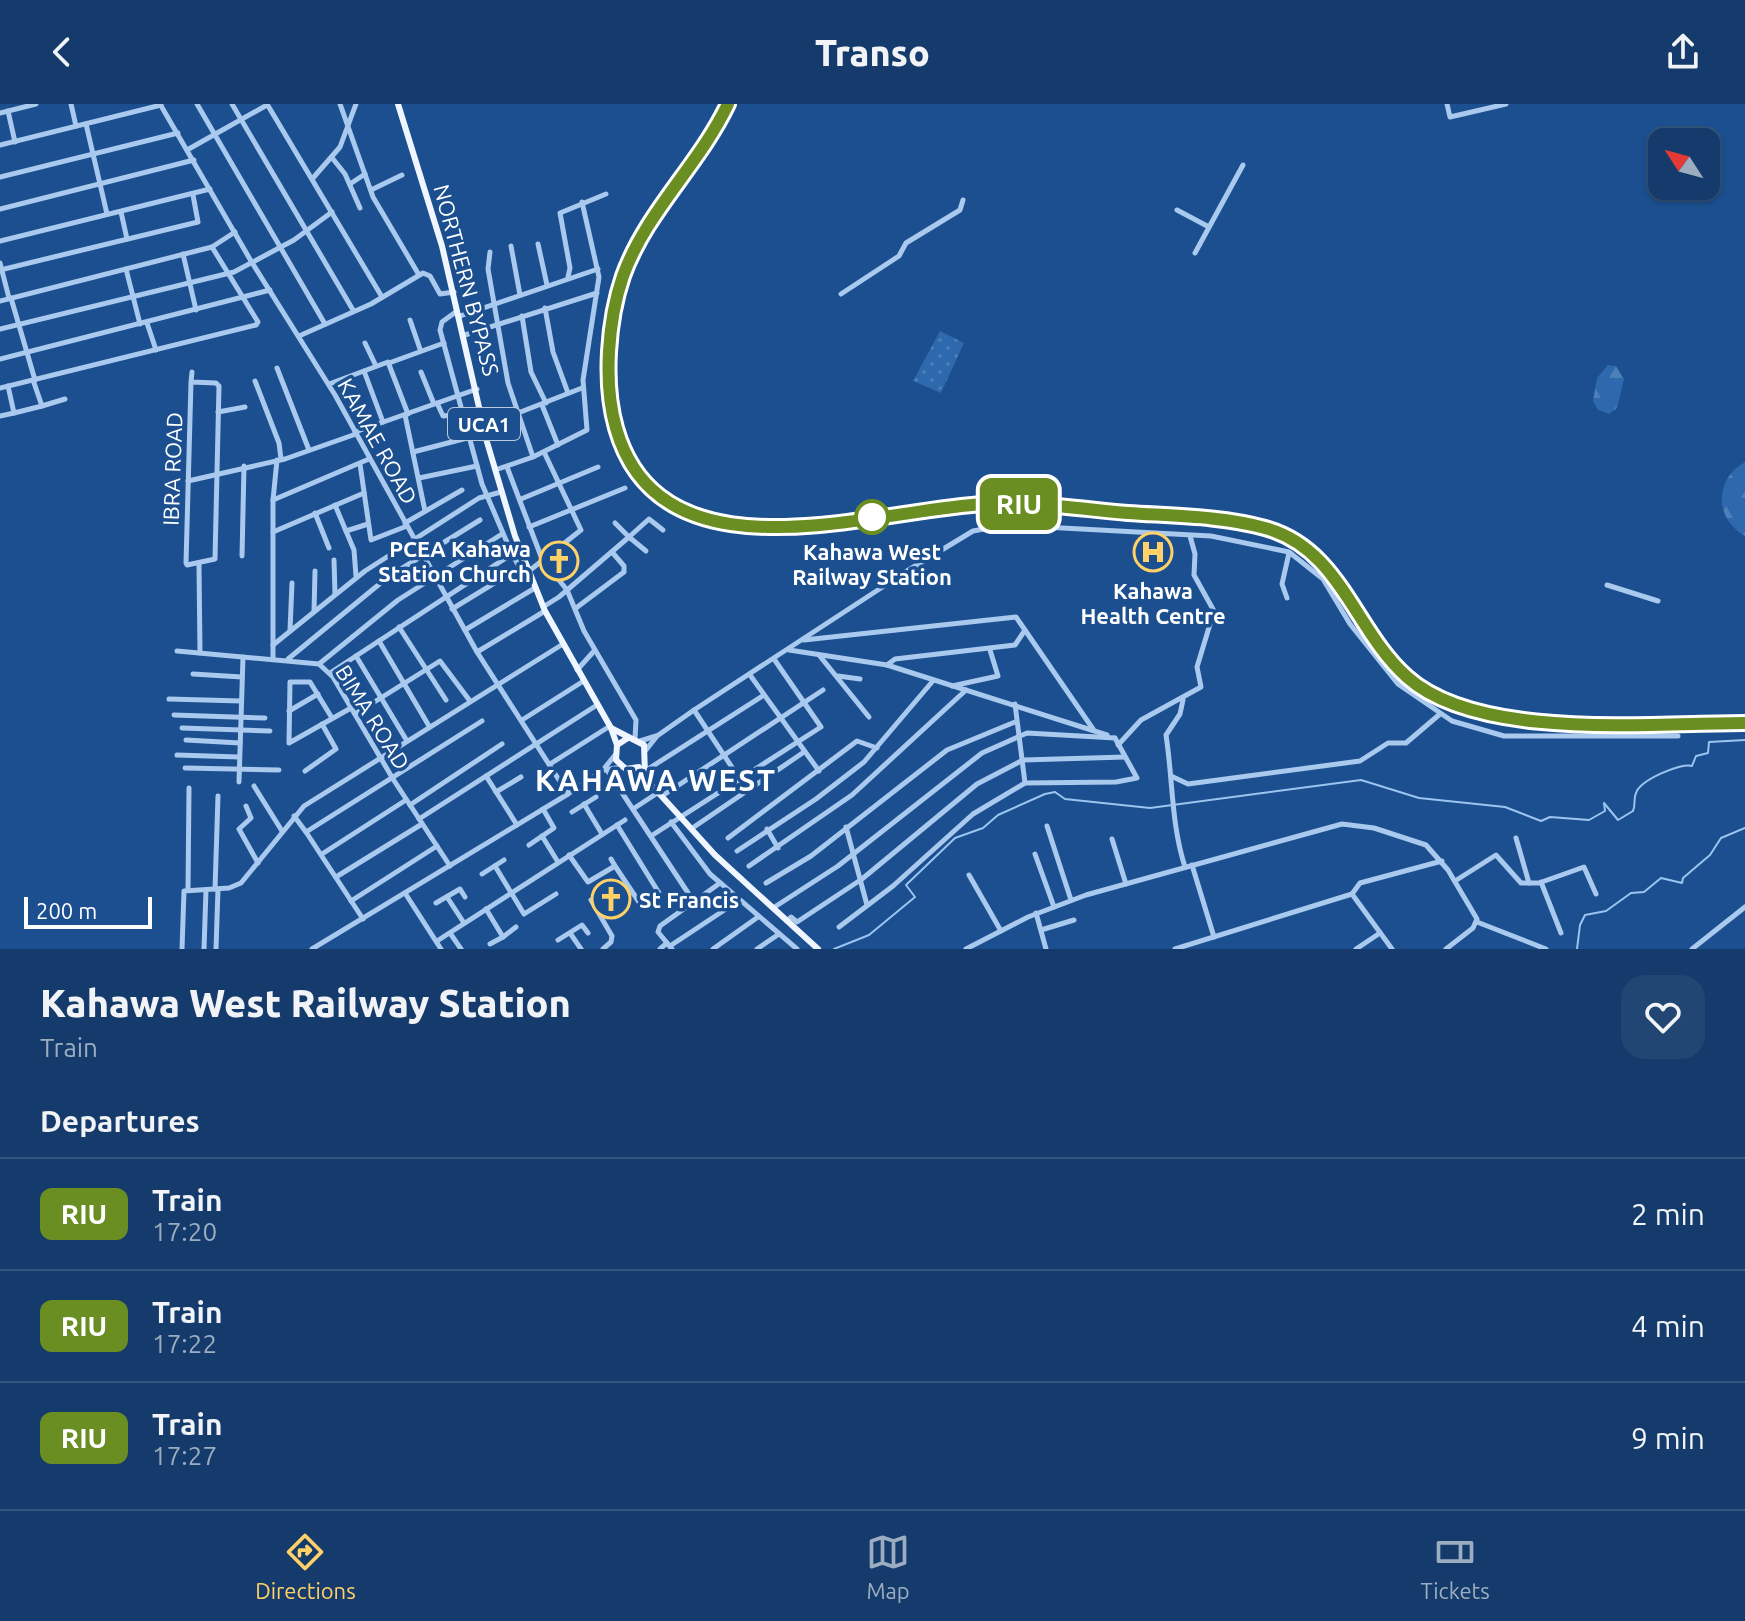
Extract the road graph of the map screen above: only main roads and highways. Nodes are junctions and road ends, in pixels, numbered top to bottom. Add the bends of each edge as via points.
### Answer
1 (398, 104) edge
2 (611, 727) junction
3 (635, 739) junction
4 (617, 745) junction
5 (644, 762) junction
6 (636, 768) junction
7 (645, 773) junction
8 (818, 949) edge

1 - 2 main road, NORTHERN BYPASS / UCA1 via 454,292 487,442 525,568 576,671
2 - 3 main road, NORTHERN BYPASS / UCA1
2 - 4 main road, NORTHERN BYPASS / UCA1
3 - 4 main road
3 - 5 main road via 646,750
4 - 6 main road via 615,755 622,767
5 - 6 main road
5 - 7 main road
6 - 7 main road
7 - 8 main road via 691,829

